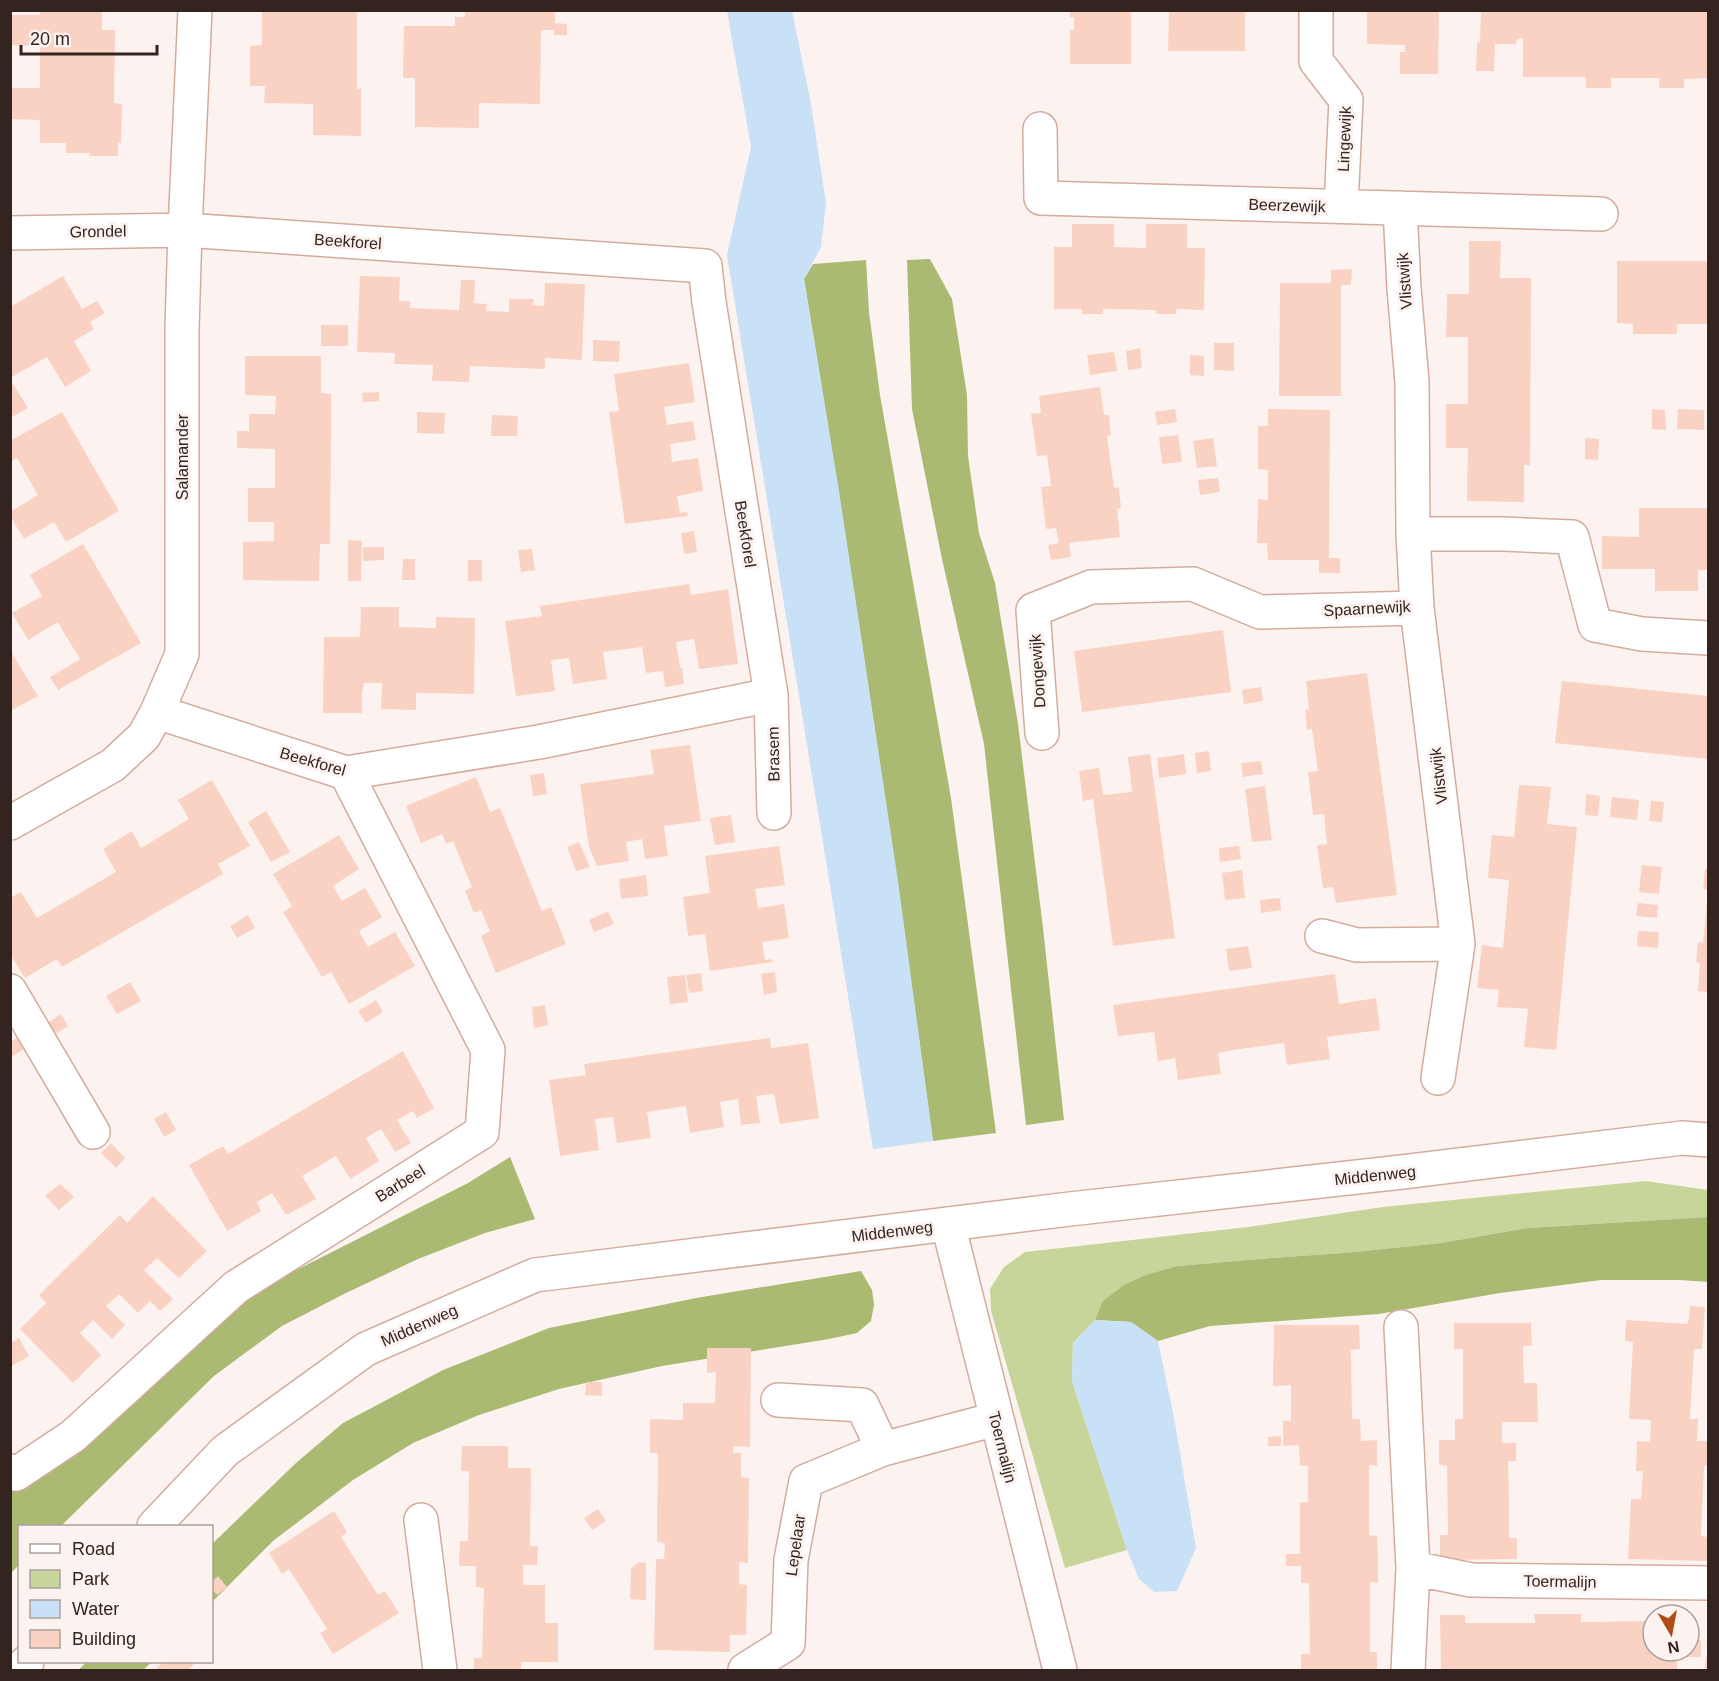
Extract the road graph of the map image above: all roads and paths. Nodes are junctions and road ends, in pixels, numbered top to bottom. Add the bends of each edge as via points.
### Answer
1 (195, 10) edge
2 (1316, 10) edge
3 (1040, 129) dead end
4 (1341, 206) junction
5 (1400, 208) junction
6 (1601, 214) dead end
7 (185, 230) junction
8 (10, 233) edge
9 (1413, 534) junction
10 (1417, 608) junction
11 (1033, 610) joint
12 (1708, 638) edge
13 (771, 695) junction
14 (157, 712) junction
15 (1042, 733) dead end
16 (346, 773) junction
17 (774, 813) dead end
18 (10, 823) edge
19 (1322, 936) dead end
20 (1458, 944) junction
21 (10, 991) edge
22 (1438, 1078) dead end
23 (93, 1132) dead end
24 (1708, 1140) edge
25 (948, 1224) junction
26 (1401, 1327) dead end
27 (778, 1400) dead end
28 (996, 1419) junction
29 (883, 1449) junction
30 (10, 1472) edge
31 (421, 1520) dead end
32 (156, 1525) edge
33 (1413, 1568) junction
34 (1708, 1582) edge
35 (440, 1671) edge
36 (745, 1671) edge
37 (1060, 1671) edge
38 (1408, 1671) edge

1 - 7 street, Salamander
2 - 4 street, Lingewijk via 1316,61 1346,100
3 - 4 street, Beerzewijk via 1041,198
4 - 5 street, Beerzewijk
5 - 6 street, Beerzewijk
5 - 9 street, Vlistwijk via 1413,382
7 - 8 street, Grondel
7 - 13 street, Beekforel via 705,266
7 - 14 street, Salamander via 182,654
9 - 10 street, Spaarnewijk
9 - 12 street via 1572,537 1595,626
10 - 11 street, Spaarnewijk via 1260,612 1193,584 1091,587
10 - 20 street, Vlistwijk
11 - 15 street, Dongewijk
13 - 16 street, Beekforel via 539,742
13 - 17 street, Brasem
14 - 16 street, Beekforel
14 - 18 street, Salamander via 144,736 112,765
16 - 30 street, Barbeel via 488,1050 482,1132 236,1287 73,1437 16,1474
19 - 20 street via 1357,945
20 - 22 street, Vlistwijk
21 - 23 street
24 - 25 street, Middenweg via 1682,1138
25 - 28 street, Toermalijn
25 - 32 street, Middenweg via 535,1275 366,1348 225,1451
26 - 33 street
27 - 29 street via 862,1404
28 - 29 street, Lepelaar
28 - 37 street, Toermalijn
29 - 36 street, Lepelaar via 806,1481 790,1560 788,1643
31 - 35 street
33 - 34 street, Toermalijn via 1471,1580
33 - 38 street

